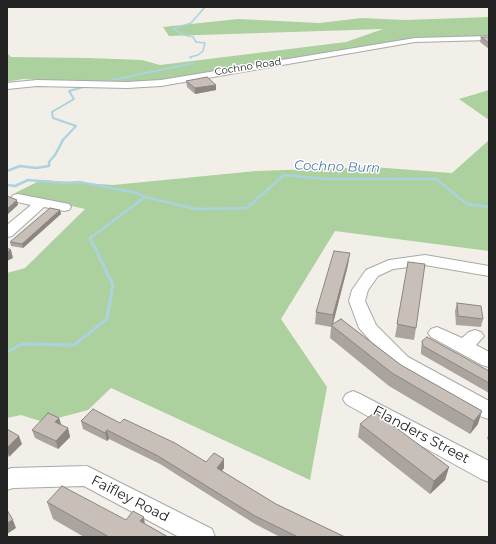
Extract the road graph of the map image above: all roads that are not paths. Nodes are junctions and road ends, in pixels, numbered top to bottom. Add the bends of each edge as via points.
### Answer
1 (489, 38) edge
2 (7, 86) edge
3 (18, 198) dead end
4 (41, 203) junction
5 (64, 207) dead end
6 (7, 233) edge
7 (489, 271) edge
8 (437, 333) dead end
9 (489, 360) edge
10 (353, 399) dead end
11 (489, 411) edge
12 (489, 472) edge
13 (7, 480) edge
14 (203, 537) edge

1 - 2 street, Cochno Road via 415,40 154,83 37,83
3 - 4 street
4 - 5 street
4 - 6 street
7 - 11 street via 424,260 389,265 372,273 360,290 357,301 368,328 401,362
8 - 9 street via 469,342
10 - 12 street, Flanders Street
13 - 14 street, Faifley Road via 87,476

